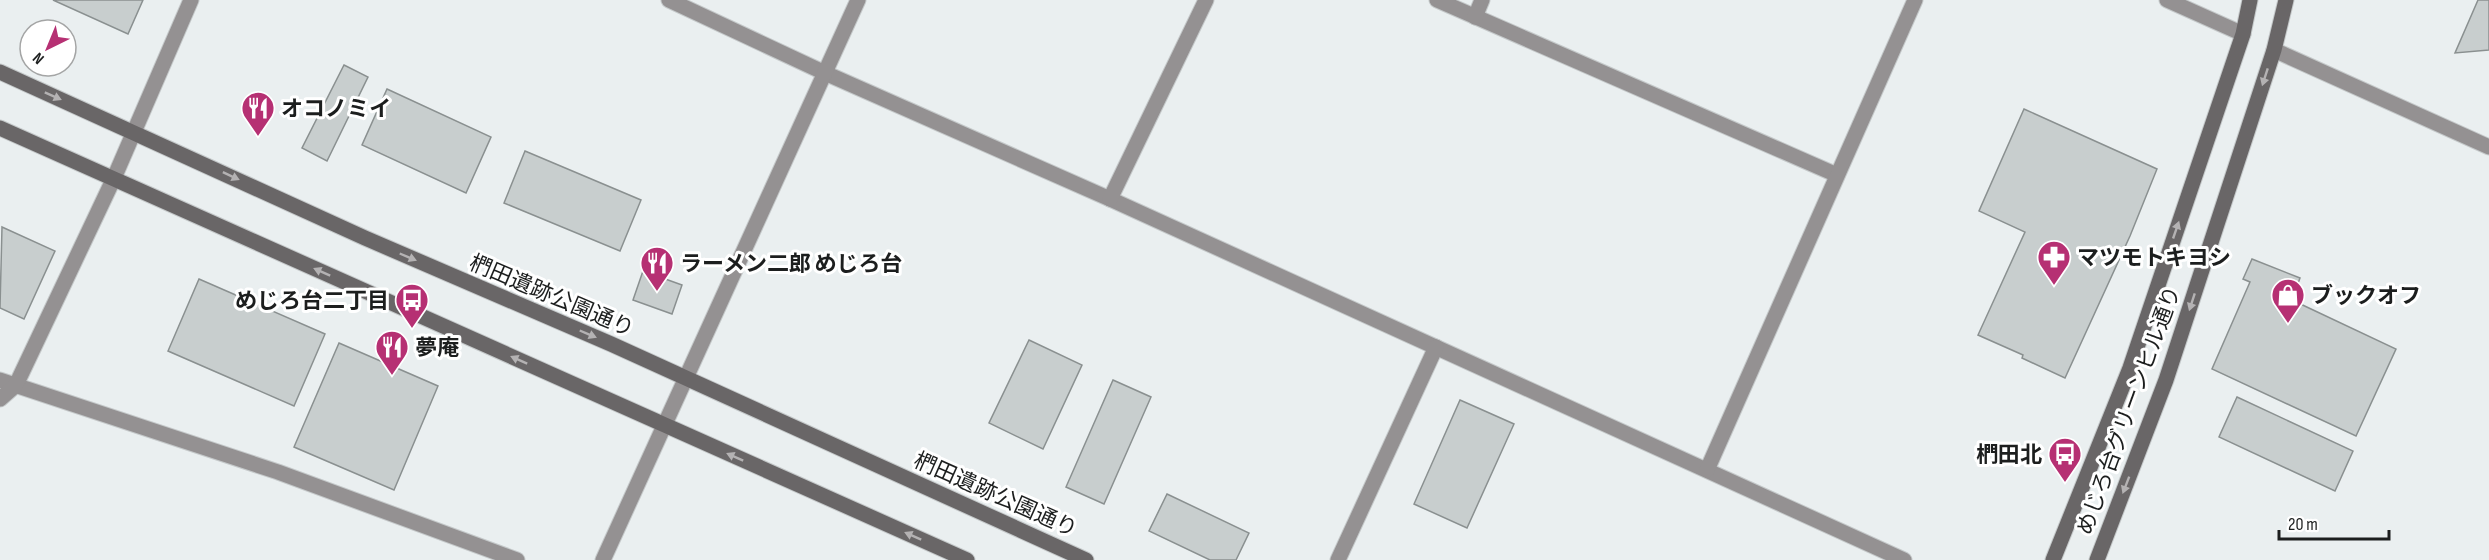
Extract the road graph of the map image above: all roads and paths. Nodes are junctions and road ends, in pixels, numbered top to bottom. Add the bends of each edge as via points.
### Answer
1 (191, 0) edge
2 (669, 0) edge
3 (858, 0) edge
4 (1206, 0) edge
5 (1437, 0) edge
6 (1482, 0) edge
7 (1915, 0) edge
8 (2167, 0) edge
9 (2250, 0) edge
10 (2286, 0) edge
11 (1475, 17) junction
12 (2242, 34) junction
13 (2274, 50) junction
14 (0, 72) edge
15 (825, 73) junction
16 (0, 128) edge
17 (133, 132) junction
18 (2489, 147) edge
19 (1837, 175) junction
20 (114, 178) junction
21 (1110, 199) junction
22 (1436, 347) junction
23 (685, 378) junction
24 (0, 380) edge
25 (16, 385) junction
26 (0, 399) edge
27 (664, 425) junction
28 (1707, 470) junction
29 (517, 560) edge
30 (603, 560) edge
31 (967, 560) edge
32 (1086, 560) edge
33 (1338, 560) edge
34 (1904, 560) edge
35 (2054, 560) edge
36 (2097, 560) edge

1 - 17 street
2 - 15 street
3 - 15 street
4 - 21 street
5 - 11 street
6 - 11 street
7 - 19 street
8 - 12 street
9 - 12 street, めじろ台グリーンヒル通り
10 - 13 street, めじろ台グリーンヒル通り
11 - 19 street
35 -> 12 street, めじろ台グリーンヒル通り via 2130,368
13 - 18 street
13 -> 36 street, めじろ台グリーンヒル通り via 2166,380
14 -> 17 street, 椚田遺跡公園通り
15 - 21 street
15 - 23 street
16 - 20 street
17 - 20 street
17 -> 23 street, 椚田遺跡公園通り
19 - 28 street
20 - 25 street
27 -> 20 street
21 - 22 street
22 - 28 street
22 - 33 street
23 - 27 street
23 - 32 street, 椚田遺跡公園通り
24 - 25 street
25 - 26 street
25 - 29 street via 278,472
27 - 30 street
31 -> 27 street
28 - 34 street

